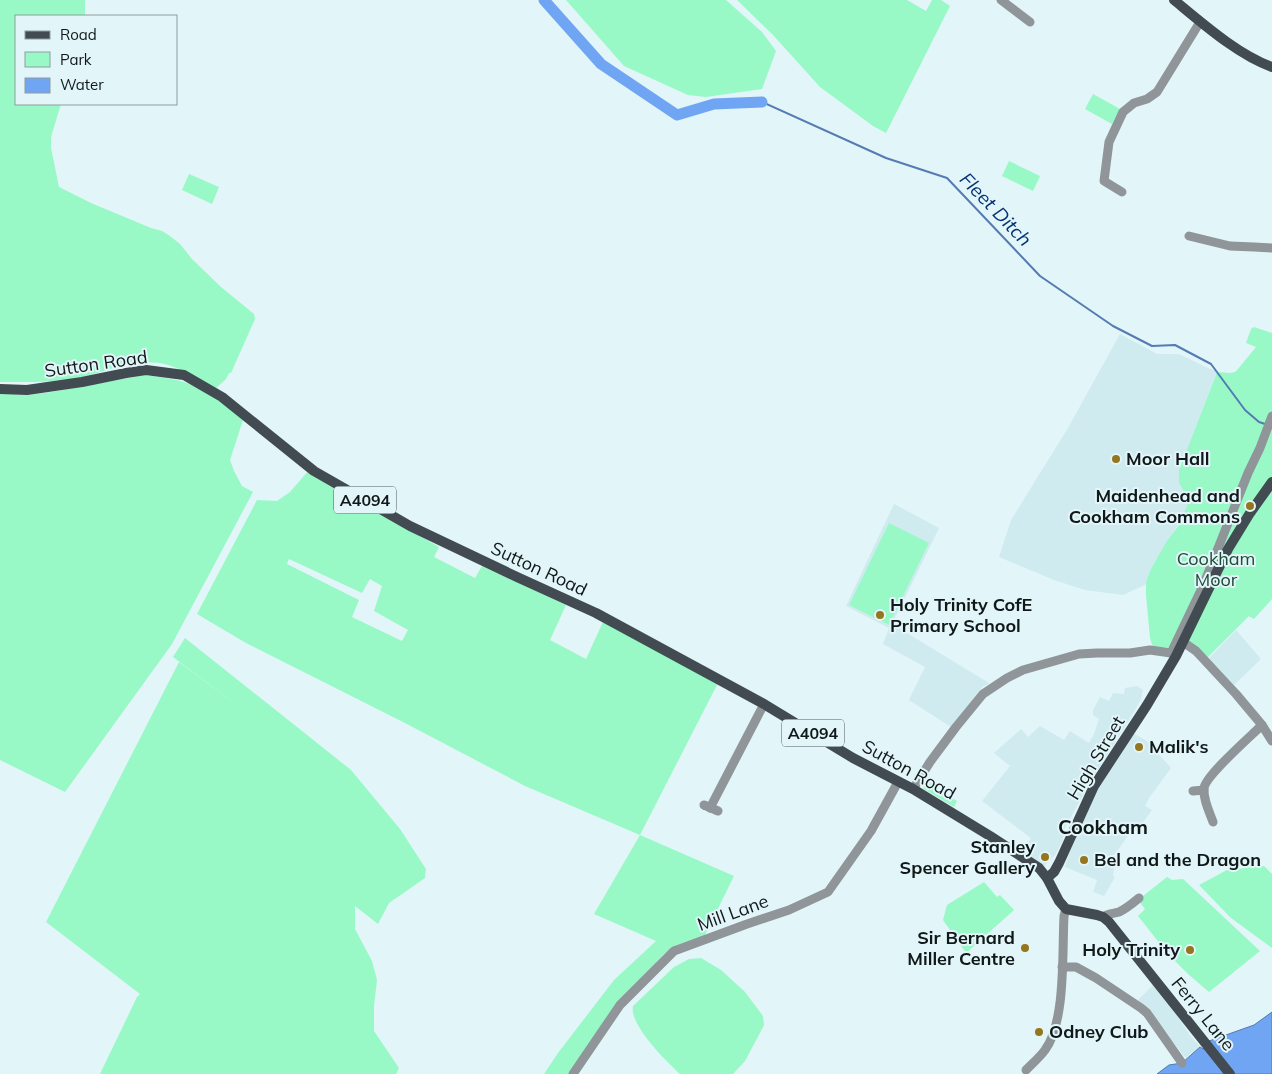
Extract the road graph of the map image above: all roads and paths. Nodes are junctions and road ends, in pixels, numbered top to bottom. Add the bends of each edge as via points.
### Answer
1 (1001, 0) edge
2 (1174, 0) edge
3 (1030, 22) dead end
4 (1200, 22) junction
5 (1272, 67) edge
6 (1122, 192) dead end
7 (1189, 236) dead end
8 (1272, 248) edge
9 (0, 388) edge
10 (1272, 416) edge
11 (1272, 482) edge
12 (1184, 642) junction
13 (1173, 654) junction
14 (764, 704) junction
15 (1262, 725) junction
16 (1272, 741) edge
17 (898, 782) junction
18 (913, 789) junction
19 (1204, 790) junction
20 (1193, 791) dead end
21 (710, 808) dead end
22 (1213, 822) dead end
23 (1047, 878) junction
24 (1139, 898) dead end
25 (1066, 909) junction
26 (1103, 917) junction
27 (1062, 967) junction
28 (1182, 1063) dead end
29 (1026, 1070) dead end
30 (573, 1074) edge
31 (1230, 1074) edge

1 - 3 street
2 - 4 main road
4 - 5 main road via 1244,53
4 - 6 street via 1157,92 1123,112 1109,142 1104,181
7 - 8 street via 1230,246
9 - 14 main road, Sutton Road / A4094 via 27,390 146,370 184,375 222,397 314,471 410,526 596,613
10 - 13 street
11 - 12 main road, High Street via 1228,549
12 - 13 main road, High Street
12 - 15 street via 1196,651
13 - 18 street via 1150,650 1079,654 1006,678 983,694 950,734
13 - 23 main road, High Street via 1147,705 1094,786 1059,863
14 - 17 main road, Sutton Road / A4094
14 - 21 street
15 - 16 street
15 - 19 street via 1212,775
17 - 18 main road, Sutton Road / A4094
17 - 30 street, Mill Lane via 871,831 828,892 789,910 674,951 620,1005
18 - 23 main road, Sutton Road / A4094 via 1039,868
19 - 20 street
19 - 22 street
23 - 25 main road, A4094
24 - 26 street via 1120,911
25 - 26 main road
25 - 27 street
26 - 31 main road, Ferry Lane
27 - 28 street via 1076,967 1141,1008
27 - 29 street via 1060,1010 1054,1031 1046,1049

